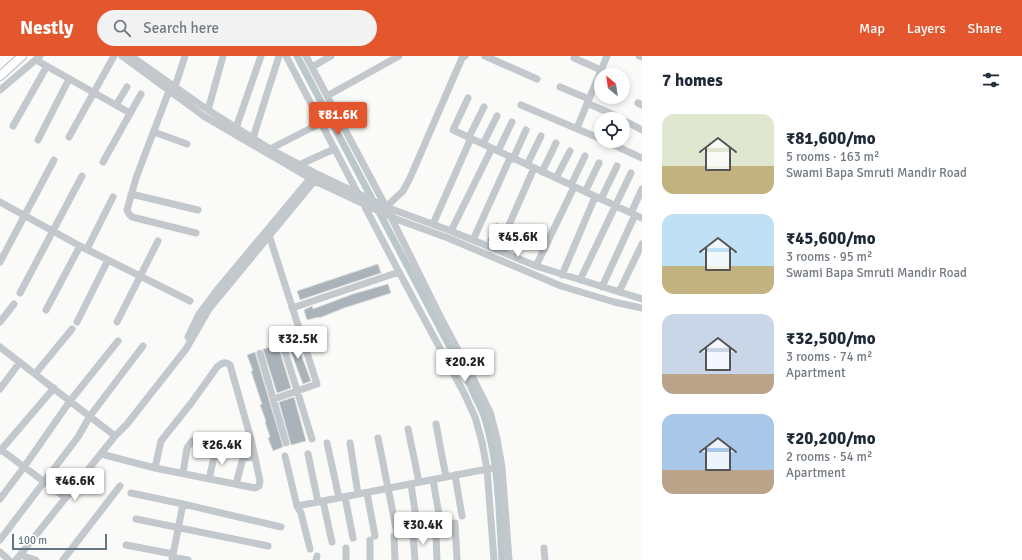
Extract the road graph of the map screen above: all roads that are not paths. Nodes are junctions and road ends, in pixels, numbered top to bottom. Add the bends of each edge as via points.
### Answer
1 (22, 56) edge
2 (114, 56) edge
3 (122, 56) edge
4 (131, 56) edge
5 (185, 56) edge
6 (223, 56) edge
7 (261, 56) edge
8 (278, 56) edge
9 (286, 56) edge
10 (306, 56) edge
11 (331, 56) edge
12 (399, 56) edge
13 (465, 56) edge
14 (485, 56) edge
15 (507, 56) edge
16 (607, 56) edge
17 (38, 58) edge
18 (574, 58) dead end
19 (504, 64) junction
20 (47, 66) junction
21 (312, 67) junction
22 (596, 68) edge
23 (602, 68) edge
24 (0, 76) edge
25 (537, 78) dead end
26 (69, 79) junction
27 (127, 87) dead end
28 (560, 87) dead end
29 (172, 89) junction
30 (0, 90) edge
31 (594, 90) edge
32 (93, 93) junction
33 (141, 94) dead end
34 (327, 96) junction
35 (468, 98) dead end
36 (588, 101) junction
37 (521, 105) dead end
38 (116, 106) junction
39 (484, 107) dead end
40 (208, 110) junction
41 (609, 112) edge
42 (130, 113) junction
43 (497, 116) dead end
44 (512, 122) dead end
45 (320, 123) junction
46 (630, 124) edge
47 (13, 126) dead end
48 (236, 128) junction
49 (577, 128) junction
50 (526, 130) dead end
51 (642, 130) edge
52 (154, 132) junction
53 (541, 136) dead end
54 (594, 136) edge
55 (69, 137) dead end
56 (253, 138) junction
57 (470, 138) junction
58 (38, 140) dead end
59 (556, 143) dead end
60 (187, 144) dead end
61 (483, 144) junction
62 (620, 148) edge
63 (270, 149) junction
64 (334, 149) junction
65 (495, 150) junction
66 (570, 151) dead end
67 (585, 156) dead end
68 (511, 158) junction
69 (642, 158) edge
70 (54, 160) dead end
71 (103, 162) dead end
72 (599, 163) dead end
73 (299, 165) junction
74 (617, 166) dead end
75 (531, 167) junction
76 (542, 172) junction
77 (631, 173) dead end
78 (82, 176) dead end
79 (314, 177) junction
80 (556, 178) junction
81 (572, 186) junction
82 (642, 189) edge
83 (585, 192) junction
84 (131, 194) junction
85 (358, 194) junction
86 (113, 197) dead end
87 (598, 198) junction
88 (0, 202) edge
89 (363, 203) junction
90 (616, 206) junction
91 (386, 207) junction
92 (198, 210) dead end
93 (633, 214) junction
94 (24, 215) junction
95 (391, 216) junction
96 (642, 218) edge
97 (433, 224) junction
98 (53, 231) junction
99 (451, 231) junction
100 (196, 233) dead end
101 (269, 233) junction
102 (473, 240) junction
103 (158, 241) dead end
104 (642, 244) edge
105 (84, 247) junction
106 (498, 250) junction
107 (108, 260) junction
108 (0, 262) edge
109 (536, 266) junction
110 (399, 272) junction
111 (562, 275) junction
112 (141, 276) junction
113 (580, 280) junction
114 (602, 287) junction
115 (619, 292) junction
116 (20, 293) dead end
117 (642, 299) edge
118 (190, 301) dead end
119 (14, 304) dead end
120 (292, 308) junction
121 (642, 308) edge
122 (46, 310) dead end
123 (0, 322) edge
124 (77, 322) dead end
125 (117, 322) dead end
126 (72, 329) dead end
127 (118, 341) dead end
128 (283, 345) dead end
129 (143, 346) dead end
130 (0, 347) edge
131 (260, 353) dead end
132 (20, 362) junction
133 (35, 374) junction
134 (0, 388) edge
135 (54, 388) junction
136 (298, 391) junction
137 (274, 399) junction
138 (70, 400) junction
139 (90, 416) junction
140 (436, 424) dead end
141 (408, 429) dead end
142 (118, 433) junction
143 (378, 438) dead end
144 (312, 439) dead end
145 (192, 441) dead end
146 (286, 443) dead end
147 (327, 443) dead end
148 (350, 443) dead end
149 (216, 448) dead end
150 (0, 450) edge
151 (101, 454) junction
152 (308, 454) dead end
153 (285, 456) dead end
154 (255, 457) junction
155 (24, 467) junction
156 (156, 468) junction
157 (502, 468) junction
158 (487, 469) junction
159 (183, 473) junction
160 (455, 475) junction
161 (446, 477) junction
162 (209, 479) junction
163 (433, 480) junction
164 (44, 482) junction
165 (419, 482) junction
166 (236, 484) junction
167 (411, 484) junction
168 (120, 486) dead end
169 (388, 488) junction
170 (131, 493) dead end
171 (367, 493) junction
172 (358, 494) junction
173 (66, 498) junction
174 (342, 498) junction
175 (0, 499) edge
176 (320, 502) junction
177 (183, 504) junction
178 (297, 506) junction
179 (462, 516) dead end
180 (136, 519) dead end
181 (440, 520) dead end
182 (455, 523) dead end
183 (417, 524) dead end
184 (178, 527) junction
185 (281, 527) dead end
186 (413, 533) dead end
187 (436, 535) dead end
188 (353, 538) dead end
189 (0, 540) edge
190 (332, 542) dead end
191 (126, 545) dead end
192 (268, 546) dead end
193 (346, 548) dead end
194 (544, 548) dead end
195 (310, 549) dead end
196 (0, 552) edge
197 (172, 557) edge
198 (18, 558) edge
199 (9, 560) edge
200 (36, 560) edge
201 (63, 560) edge
202 (188, 560) edge
203 (346, 560) edge
204 (370, 560) edge
205 (395, 560) edge
206 (414, 560) edge
207 (437, 560) edge
208 (457, 560) edge
209 (494, 560) edge
210 (508, 560) edge
211 (545, 560) edge

1 - 24 main road
2 - 32 street
3 - 29 street
4 - 29 street
5 - 29 street
6 - 40 street
7 - 48 street
8 - 56 street
9 - 45 street
10 - 21 street
11 - 21 street
12 - 34 street
13 - 91 street via 410,178 403,191
14 - 19 street
15 - 19 street
16 - 23 street
17 - 20 street
17 - 30 street
18 - 22 street
19 - 25 street
20 - 26 street
20 - 47 street
21 - 34 street
26 - 32 street
26 - 58 street
27 - 38 street
28 - 36 street
29 - 40 street
29 - 52 street
29 - 79 street via 222,128
31 - 36 street
32 - 38 street
32 - 55 street
33 - 42 street
34 - 91 street
35 - 57 street via 453,130
36 - 41 street
36 - 49 street
37 - 49 street
38 - 42 street
39 - 57 street
40 - 48 street
42 - 71 street
43 - 61 street
44 - 65 street
45 - 63 street
45 - 64 street
46 - 51 street
48 - 56 street
49 - 54 street
50 - 68 street
52 - 60 street
52 - 84 street
53 - 75 street
56 - 63 street
57 - 61 street
57 - 97 street
59 - 76 street
61 - 65 street
62 - 69 street
63 - 73 street
64 - 73 street
64 - 85 street
65 - 68 street
65 - 99 street
66 - 80 street
67 - 81 street
68 - 75 street
68 - 102 street
70 - 94 street
72 - 83 street
73 - 79 street
74 - 87 street
75 - 76 street
75 - 106 street
76 - 80 street
77 - 90 street
78 - 98 street
79 - 85 street
79 - 89 street
79 - 101 street
80 - 81 street
81 - 83 street
81 - 109 street
82 - 93 street
83 - 87 street
84 - 92 street
84 - 100 street via 127,210 132,217
85 - 89 street
85 - 91 street
86 - 105 street
87 - 90 street
87 - 111 street
88 - 94 street
89 - 95 street
89 - 110 street
90 - 93 street
90 - 113 street
91 - 95 street
91 - 97 street
93 - 96 street
93 - 114 street
94 - 98 street
94 - 108 street
95 - 121 street via 561,286
95 - 157 street via 490,412
97 - 99 street
98 - 105 street
98 - 116 street
99 - 102 street
101 - 120 street
101 - 142 street via 209,309 192,334 186,349
102 - 106 street
103 - 112 street
104 - 115 street
105 - 107 street
105 - 122 street
106 - 109 street
107 - 112 street
107 - 124 street
109 - 111 street
110 - 120 street
110 - 158 street via 475,417
111 - 113 street
112 - 118 street
112 - 125 street
113 - 114 street
114 - 115 street
115 - 117 street
119 - 123 street
120 - 136 street via 317,384
126 - 133 street
127 - 138 street
128 - 136 street
129 - 139 street
130 - 132 street
131 - 137 street
132 - 133 street
132 - 134 street
133 - 135 street
135 - 138 street
135 - 150 street
136 - 137 street
136 - 144 street
137 - 146 street
138 - 139 street
138 - 155 street
139 - 142 street
139 - 164 street via 78,437
140 - 161 street
141 - 165 street
142 - 151 street
143 - 169 street
145 - 159 street via 187,448
147 - 174 street
148 - 172 street
149 - 162 street
150 - 155 street
151 - 156 street
151 - 173 street
152 - 176 street
153 - 178 street
154 - 156 street via 230,365 223,363 217,367 161,441
154 - 166 street via 243,458
154 - 166 street via 259,486 255,488
155 - 164 street
155 - 175 street
156 - 159 street
157 - 158 street
157 - 210 street
158 - 160 street
158 - 209 street
159 - 162 street
160 - 161 street
160 - 179 street
161 - 163 street
162 - 166 street
163 - 165 street
163 - 181 street
164 - 173 street
164 - 189 street
165 - 167 street
167 - 169 street
167 - 183 street
168 - 201 street
169 - 171 street
169 - 205 street via 396,534
170 - 177 street
171 - 172 street
171 - 204 street via 373,538
172 - 174 street
173 - 198 street
174 - 176 street
174 - 188 street
176 - 178 street
176 - 190 street
177 - 184 street
177 - 185 street
178 - 195 street
180 - 184 street
182 - 208 street
184 - 192 street
184 - 197 street
186 - 206 street
187 - 207 street
191 - 197 street
193 - 203 street
194 - 211 street
196 - 199 street
197 - 202 street
198 - 200 street

